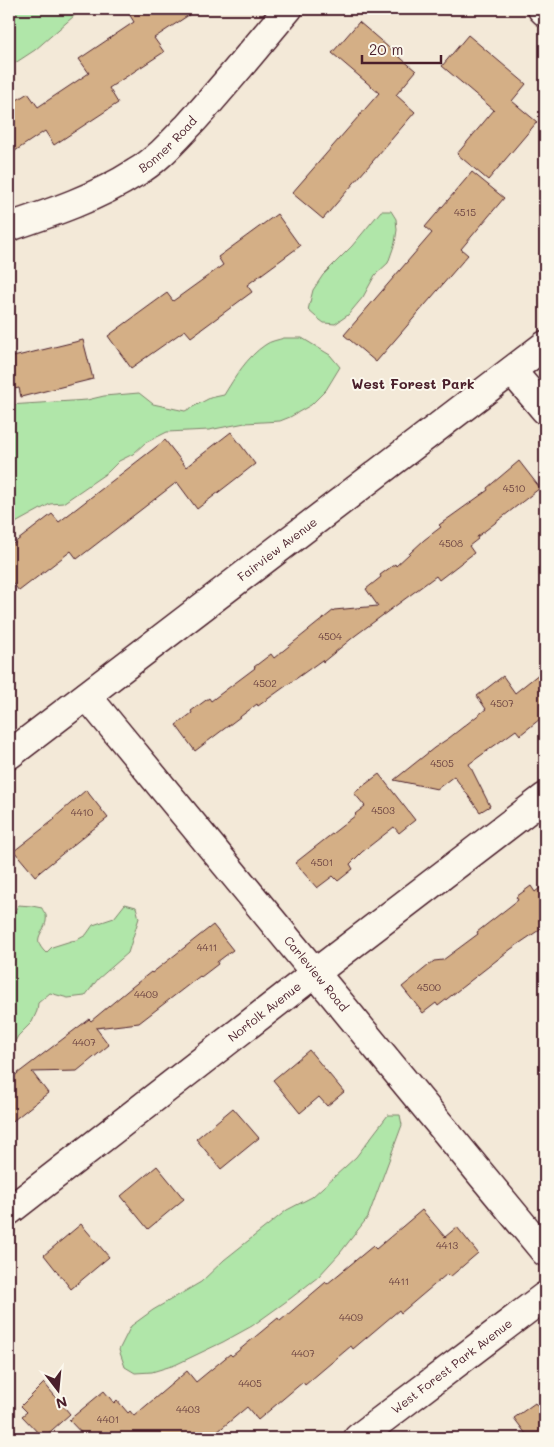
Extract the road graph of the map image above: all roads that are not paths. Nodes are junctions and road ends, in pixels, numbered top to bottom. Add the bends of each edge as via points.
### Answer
1 (288, 9) edge
2 (542, 9) edge
3 (545, 12) edge
4 (9, 227) edge
5 (545, 346) edge
6 (512, 371) junction
7 (545, 410) edge
8 (87, 696) junction
9 (9, 756) edge
10 (545, 797) edge
11 (315, 973) junction
12 (9, 1211) edge
13 (545, 1252) edge
14 (545, 1296) edge
15 (358, 1438) edge

1 - 4 street, Bonner Road via 167,148 136,173 94,194
2 - 3 street
5 - 6 street, Fairview Avenue
6 - 7 street
6 - 8 street, Fairview Avenue
8 - 9 street, Fairview Avenue
8 - 11 street, Carleview Road
10 - 11 street, Norfolk Avenue
11 - 12 street, Norfolk Avenue
11 - 13 street, Carleview Road
14 - 15 street, West Forest Park Avenue

